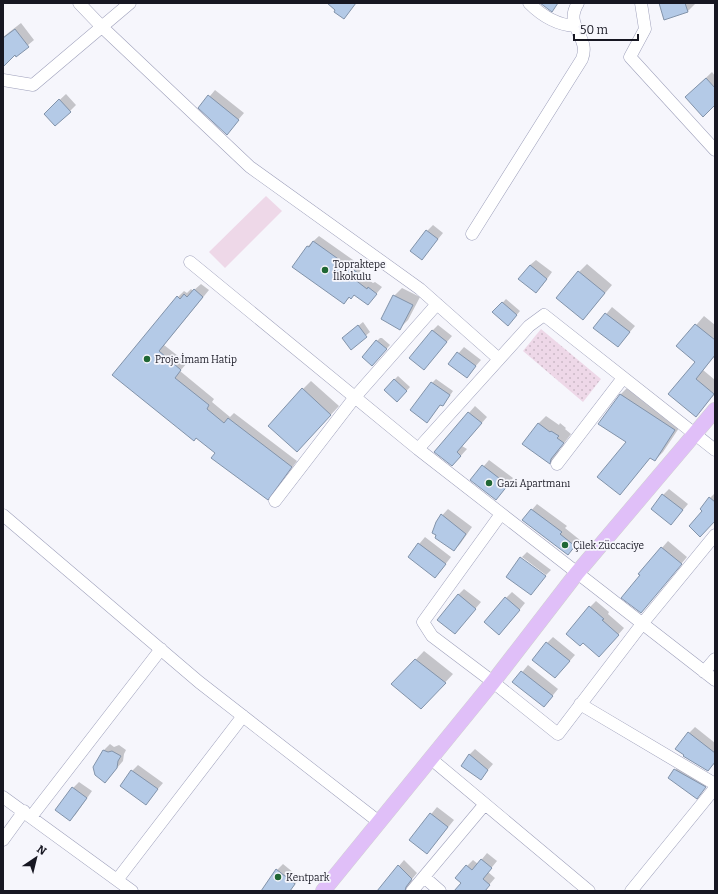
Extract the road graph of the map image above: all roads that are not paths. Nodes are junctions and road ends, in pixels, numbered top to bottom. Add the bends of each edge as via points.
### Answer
1 (79, 3) edge
2 (130, 3) edge
3 (529, 3) edge
4 (578, 3) edge
5 (641, 3) edge
6 (575, 26) junction
7 (102, 27) junction
8 (3, 80) edge
9 (715, 150) edge
10 (472, 234) dead end
11 (190, 262) dead end
12 (437, 304) junction
13 (499, 359) junction
14 (623, 378) junction
15 (355, 397) junction
16 (715, 410) edge
17 (695, 435) junction
18 (418, 449) junction
19 (715, 450) edge
20 (557, 464) dead end
21 (275, 501) dead end
22 (501, 514) junction
23 (3, 515) edge
24 (715, 535) edge
25 (577, 573) junction
26 (642, 624) junction
27 (160, 649) junction
28 (715, 659) edge
29 (704, 672) junction
30 (715, 680) edge
31 (493, 682) junction
32 (580, 704) junction
33 (243, 716) junction
34 (430, 758) junction
35 (714, 790) edge
36 (3, 797) edge
37 (485, 804) junction
38 (27, 814) junction
39 (378, 822) junction
40 (3, 840) edge
41 (424, 877) junction
42 (117, 880) junction
43 (132, 891) edge
44 (323, 891) edge
45 (412, 891) edge
46 (440, 891) edge
47 (589, 891) edge
48 (631, 891) edge

1 - 7 street
2 - 7 street
3 - 6 street via 556,23
4 - 6 street via 574,12
5 - 9 street via 645,29 630,57
6 - 10 street via 583,40 582,59
7 - 8 street via 33,85
7 - 12 street via 250,167 420,289
11 - 15 street
12 - 13 street
12 - 15 street
13 - 14 street via 529,326 544,315
13 - 18 street
14 - 17 street
14 - 20 street
15 - 18 street
15 - 21 street
16 - 17 main road
17 - 19 street
17 - 25 main road
18 - 22 street
22 - 25 street
22 - 31 street via 423,622 432,636
23 - 27 street
24 - 26 street
25 - 26 street
25 - 31 main road
26 - 29 street
26 - 32 street
27 - 33 street
27 - 38 street
28 - 29 street
29 - 30 street
31 - 32 street via 558,734
31 - 34 main road
32 - 35 street
33 - 39 street
33 - 42 street
34 - 37 street
34 - 39 main road
35 - 48 street
36 - 38 street
37 - 41 street
37 - 47 street
38 - 40 street
38 - 42 street
39 - 44 main road
41 - 45 street
41 - 46 street
42 - 43 street

